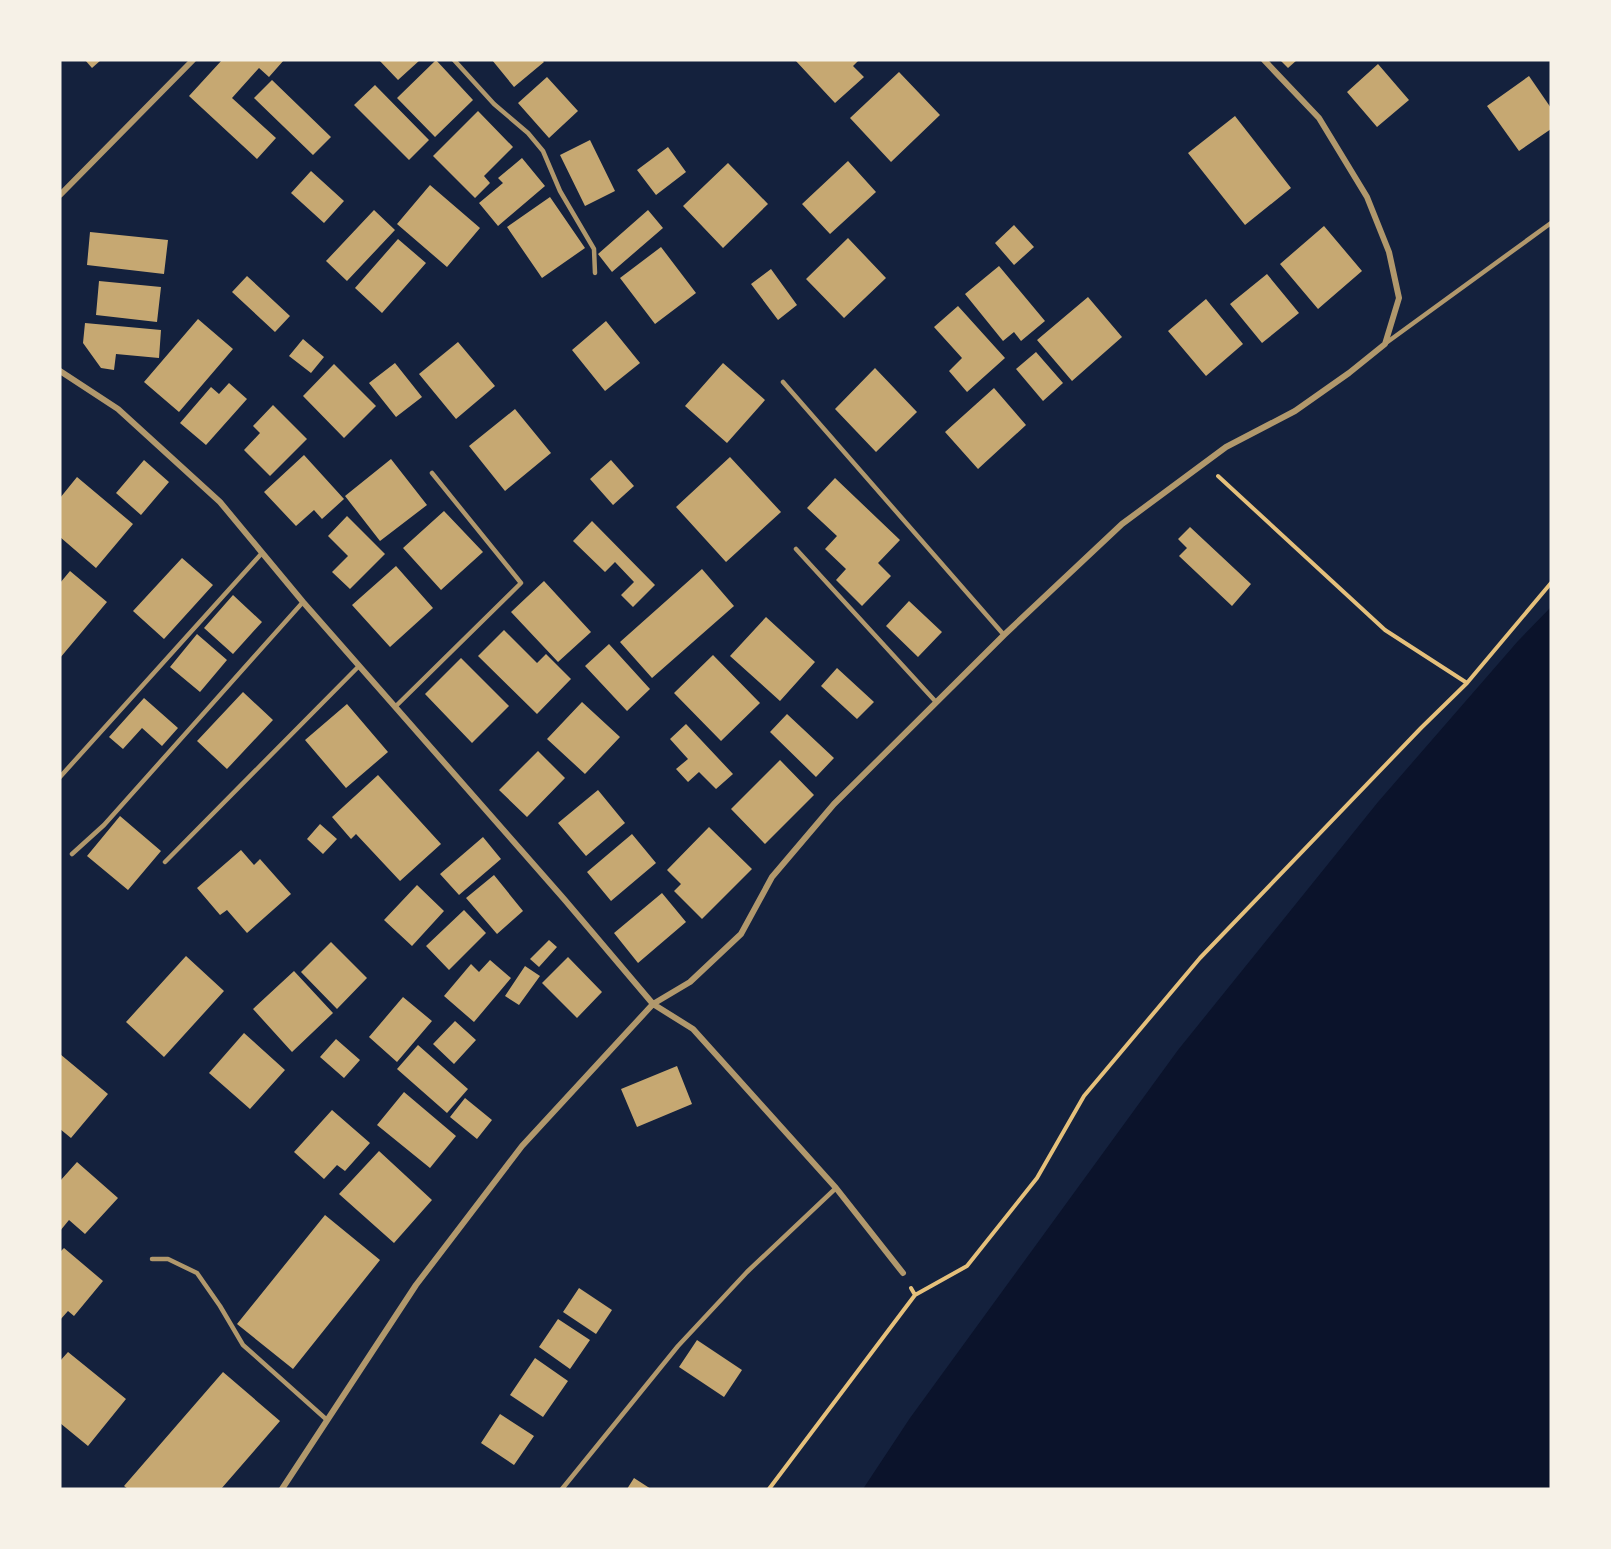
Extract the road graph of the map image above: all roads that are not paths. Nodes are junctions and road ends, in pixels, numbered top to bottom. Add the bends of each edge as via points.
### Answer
1 (193, 60) edge
2 (454, 60) edge
3 (1264, 60) edge
4 (60, 195) edge
5 (1551, 223) edge
6 (595, 273) dead end
7 (1385, 344) junction
8 (60, 371) edge
9 (783, 382) dead end
10 (432, 473) dead end
11 (796, 549) dead end
12 (262, 553) junction
13 (303, 602) junction
14 (1004, 635) junction
15 (359, 666) junction
16 (936, 702) junction
17 (395, 707) junction
18 (60, 777) edge
19 (72, 854) dead end
20 (165, 862) dead end
21 (653, 1004) junction
22 (837, 1188) junction
23 (153, 1259) dead end
24 (903, 1273) road end
25 (327, 1420) junction
26 (282, 1489) edge
27 (562, 1489) edge

1 - 4 street
2 - 6 lane via 543,152 560,191 594,249
3 - 7 street via 1319,118 1367,197 1389,252 1398,298
5 - 7 lane
7 - 14 street via 1295,411 1226,447 1122,524
8 - 12 street via 118,409 220,502
9 - 14 lane
10 - 17 lane via 521,583
11 - 16 lane
12 - 13 street
12 - 18 lane
13 - 15 street
13 - 19 lane via 104,825
14 - 16 street
15 - 17 street
15 - 20 lane
16 - 21 street via 834,804 772,878 741,934 690,982
17 - 21 street
21 - 22 street via 693,1029
21 - 25 street via 522,1146 416,1286
22 - 24 street
22 - 27 lane via 747,1272 678,1346
23 - 25 lane via 168,1259 198,1273 243,1345
25 - 26 street

